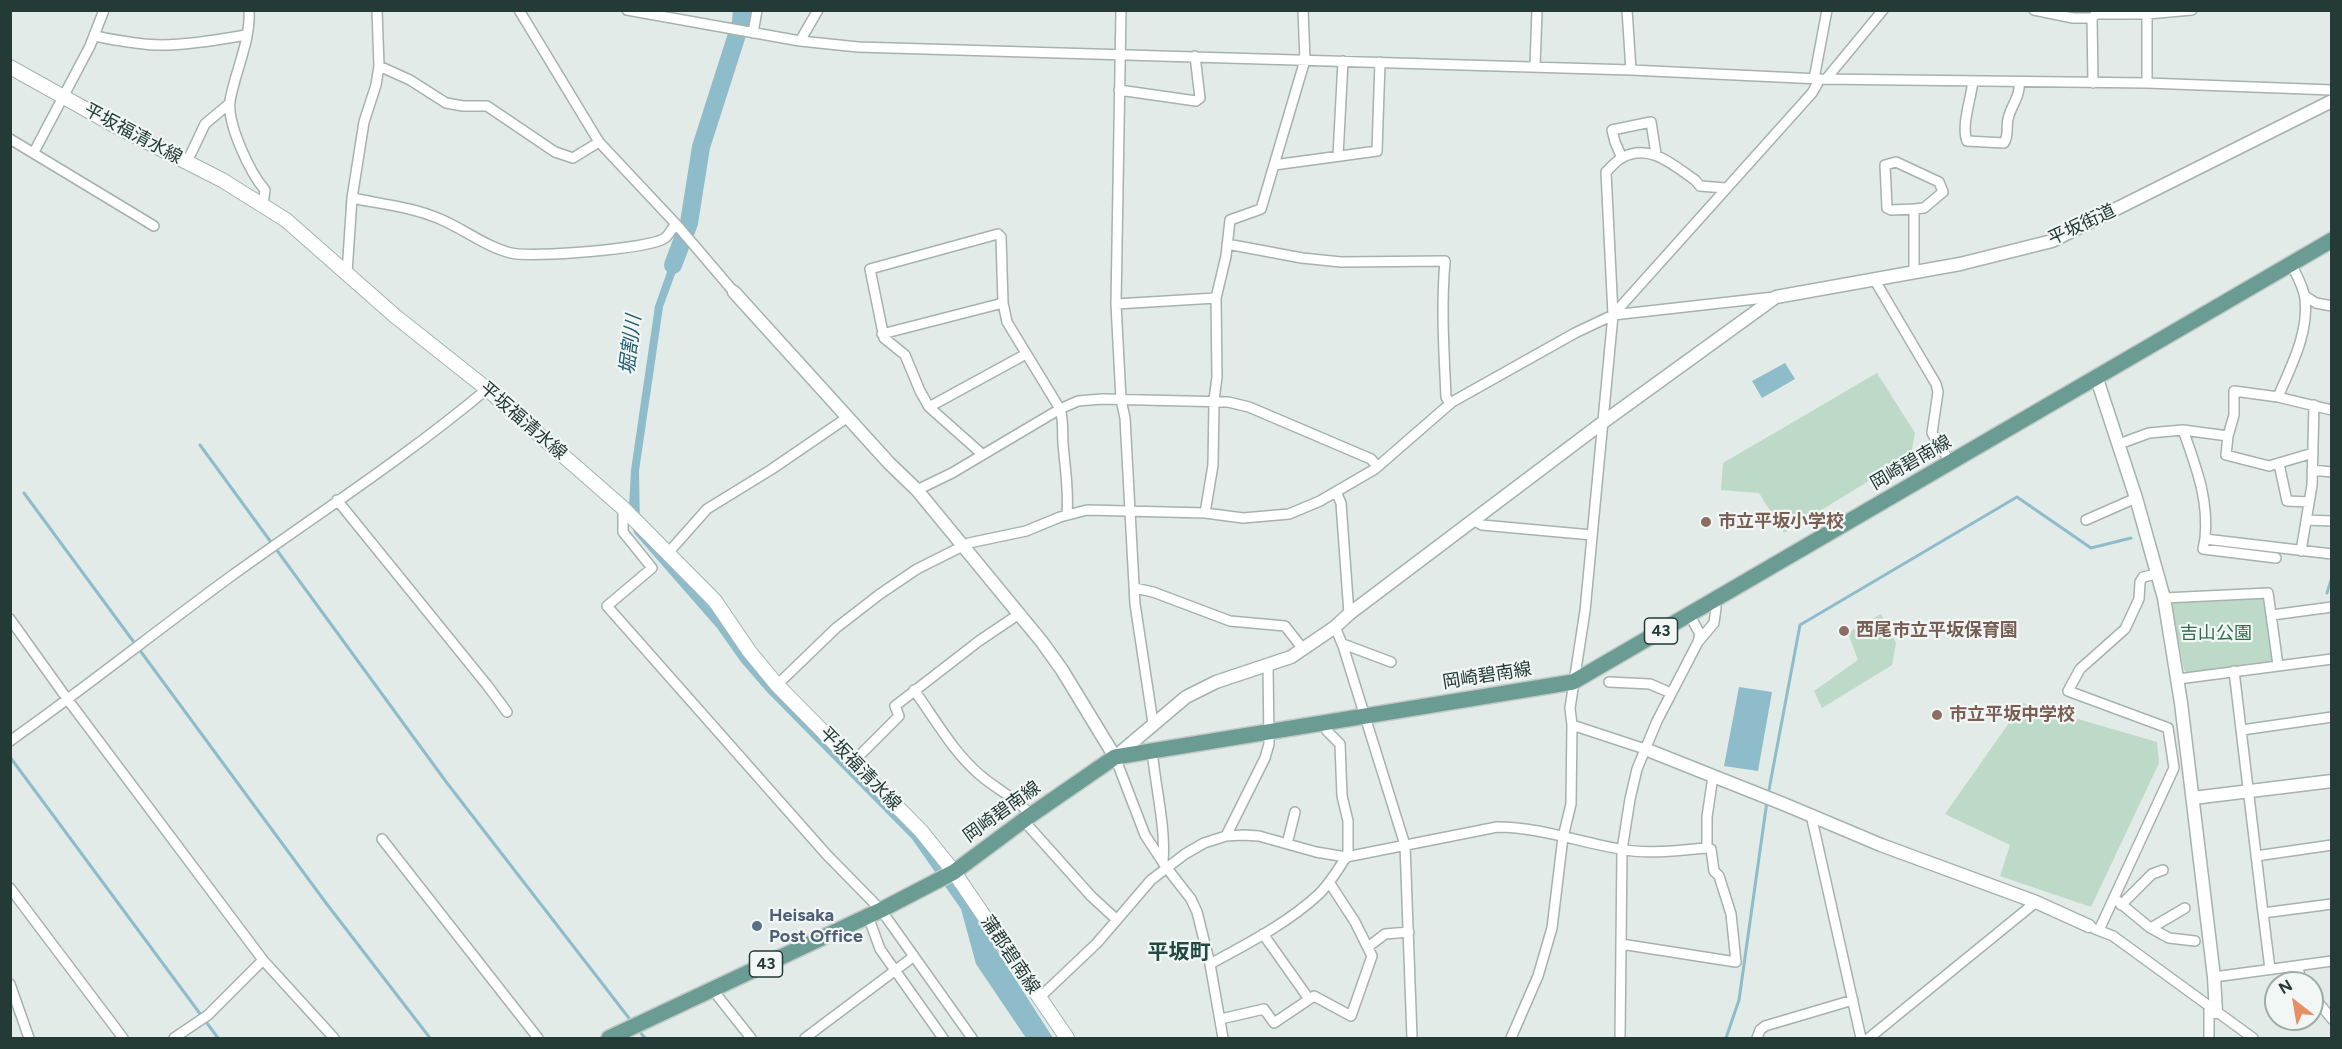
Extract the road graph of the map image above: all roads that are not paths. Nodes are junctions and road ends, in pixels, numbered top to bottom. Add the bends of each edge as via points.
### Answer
1 (104, 10) edge
2 (249, 10) edge
3 (377, 10) edge
4 (519, 10) edge
5 (627, 10) edge
6 (757, 10) edge
7 (818, 10) edge
8 (1121, 10) edge
9 (1303, 10) edge
10 (1537, 10) edge
11 (1627, 10) edge
12 (1827, 10) edge
13 (1883, 10) edge
14 (2034, 10) edge
15 (2192, 10) edge
16 (2045, 11) edge
17 (2147, 12) edge
18 (2092, 18) junction
19 (753, 33) junction
20 (246, 35) junction
21 (94, 36) junction
22 (800, 40) junction
23 (1119, 54) junction
24 (1195, 56) junction
25 (1305, 60) junction
26 (1343, 61) junction
27 (1380, 62) junction
28 (379, 66) junction
29 (10, 67) edge
30 (1535, 67) junction
31 (1631, 70) junction
32 (1820, 79) junction
33 (1973, 81) junction
34 (2019, 82) junction
35 (2093, 83) junction
36 (2147, 83) junction
37 (1119, 90) junction
38 (2331, 90) edge
39 (64, 98) junction
40 (2331, 101) edge
41 (230, 103) junction
42 (10, 139) edge
43 (599, 142) junction
44 (34, 152) junction
45 (1656, 154) junction
46 (1338, 156) junction
47 (1622, 158) junction
48 (187, 162) junction
49 (1274, 165) junction
50 (1725, 189) junction
51 (352, 198) junction
52 (263, 204) junction
53 (1914, 209) junction
54 (675, 224) junction
55 (154, 226) dead end
56 (2331, 240) edge
57 (1227, 244) junction
58 (2290, 264) junction
59 (1914, 272) junction
60 (347, 273) junction
61 (1874, 279) junction
62 (734, 292) joint
63 (2305, 296) junction
64 (1776, 297) junction
65 (1216, 298) junction
66 (1003, 303) junction
67 (1116, 304) junction
68 (2331, 306) edge
69 (1613, 315) junction
70 (882, 334) junction
71 (1026, 354) junction
72 (2097, 379) junction
73 (487, 389) junction
74 (2278, 397) junction
75 (1121, 400) junction
76 (1214, 400) junction
77 (1450, 404) junction
78 (2314, 405) junction
79 (929, 407) junction
80 (1060, 410) junction
81 (2331, 410) edge
82 (848, 417) junction
83 (1602, 423) junction
84 (2183, 430) junction
85 (2228, 436) junction
86 (2119, 444) junction
87 (2313, 453) junction
88 (982, 454) junction
89 (1950, 462) junction
90 (2279, 464) junction
91 (1377, 466) junction
92 (2312, 470) junction
93 (2331, 472) edge
94 (917, 490) junction
95 (1336, 492) junction
96 (2136, 498) junction
97 (337, 500) junction
98 (2309, 502) junction
99 (623, 508) junction
100 (1131, 510) junction
101 (1205, 513) junction
102 (1067, 515) junction
103 (2086, 520) dead end
104 (2306, 520) junction
105 (1475, 521) junction
106 (2331, 521) edge
107 (1592, 535) junction
108 (963, 546) junction
109 (2301, 551) junction
110 (668, 553) junction
111 (2331, 554) edge
112 (2157, 574) junction
113 (1135, 588) junction
114 (2164, 598) junction
115 (1712, 601) junction
116 (2331, 607) edge
117 (1019, 614) junction
118 (1349, 614) junction
119 (1689, 614) junction
120 (2272, 615) junction
121 (10, 618) edge
122 (1335, 627) junction
123 (1698, 642) junction
124 (1343, 644) junction
125 (1303, 649) junction
126 (2331, 659) edge
127 (1391, 662) dead end
128 (2278, 665) junction
129 (1268, 666) junction
130 (2234, 671) junction
131 (2178, 679) junction
132 (1573, 682) junction
133 (1610, 682) dead end
134 (777, 685) junction
135 (914, 690) junction
136 (1671, 693) junction
137 (68, 700) junction
138 (507, 712) dead end
139 (1365, 717) junction
140 (2331, 717) edge
141 (1153, 723) junction
142 (1326, 723) junction
143 (1572, 725) junction
144 (2242, 730) junction
145 (1269, 732) junction
146 (10, 741) edge
147 (1152, 749) junction
148 (1645, 750) junction
149 (1115, 757) junction
150 (853, 762) junction
151 (1713, 776) junction
152 (2331, 781) edge
153 (2249, 792) junction
154 (2193, 798) junction
155 (1295, 812) dead end
156 (1811, 815) junction
157 (1027, 818) junction
158 (1226, 836) junction
159 (1563, 837) junction
160 (382, 839) dead end
161 (1287, 844) junction
162 (1405, 845) junction
163 (2331, 845) edge
164 (1707, 848) junction
165 (1622, 850) junction
166 (2256, 856) junction
167 (1347, 857) junction
168 (1164, 865) junction
169 (2163, 870) dead end
170 (949, 875) junction
171 (1329, 882) junction
172 (10, 888) edge
173 (2036, 902) junction
174 (2117, 902) junction
175 (2331, 904) edge
176 (2185, 908) dead end
177 (875, 913) junction
178 (2263, 913) junction
179 (1117, 920) junction
180 (2094, 928) junction
181 (2151, 928) junction
182 (1409, 932) junction
183 (1263, 934) junction
184 (2195, 941) dead end
185 (1621, 944) junction
186 (1368, 947) junction
187 (913, 957) junction
188 (263, 960) junction
189 (2331, 961) edge
190 (1210, 964) junction
191 (2298, 966) junction
192 (2270, 969) junction
193 (894, 971) junction
194 (2299, 971) edge
195 (2214, 977) junction
196 (10, 984) edge
197 (712, 989) junction
198 (1039, 998) junction
199 (1309, 999) junction
200 (1853, 1000) junction
201 (2212, 1009) junction
202 (1221, 1019) junction
203 (29, 1038) edge
204 (123, 1038) edge
205 (174, 1038) edge
206 (334, 1038) edge
207 (538, 1038) edge
208 (609, 1038) edge
209 (751, 1038) edge
210 (805, 1038) edge
211 (943, 1038) edge
212 (972, 1038) edge
213 (1067, 1038) edge
214 (1223, 1038) edge
215 (1412, 1038) edge
216 (1510, 1038) edge
217 (1620, 1038) edge
218 (1757, 1038) edge
219 (1861, 1038) edge
220 (1869, 1038) edge
221 (2209, 1038) edge
222 (2253, 1038) edge

1 - 21 street
2 - 20 street
3 - 28 street
4 - 43 street
5 - 19 street
6 - 19 street
7 - 22 street
8 - 23 street
9 - 25 street
10 - 30 street
11 - 31 street
12 - 32 street
13 - 32 street
14 - 16 street
15 - 17 street
16 - 18 street
17 - 18 street via 2096,14
17 - 36 street
18 - 35 street
19 - 22 street
20 - 21 street via 160,45
20 - 41 street
21 - 39 street
22 - 23 street via 858,47
23 - 24 street
23 - 37 street
24 - 25 street
24 - 37 street via 1200,98 1196,101
25 - 26 street
25 - 49 street
26 - 27 street
26 - 46 street
27 - 30 street
27 - 46 street via 1377,151
28 - 43 street via 446,103 487,106 555,152 573,158
28 - 51 street via 364,122
29 - 39 main road, 平坂福清水線
30 - 31 street
31 - 32 street
32 - 33 street
32 - 50 street via 1812,93
33 - 34 street
33 - 34 street via 1964,128 1966,139 2004,143
34 - 35 street
35 - 36 street
36 - 38 street
37 - 67 street
39 - 44 street
39 - 48 main road, 平坂福清水線
40 - 59 street, 平坂街道 via 2052,241
41 - 48 street via 205,124
41 - 52 street via 235,134 265,190
42 - 44 street
43 - 54 street
44 - 55 street
45 - 47 street
45 - 47 street via 1651,123 1612,130
45 - 50 street via 1700,186
46 - 49 street
47 - 69 street via 1606,172
48 - 52 main road, 平坂福清水線
49 - 57 street via 1261,209 1230,220
50 - 69 street
51 - 54 street via 440,219 510,253 535,255 655,243 666,238
51 - 60 street
52 - 60 main road, 平坂福清水線
53 - 53 street via 1887,208 1885,165 1896,162 1939,182 1943,192 1924,207
53 - 59 street
54 - 62 street
56 - 58 main road, 岡崎碧南線 / 43
57 - 65 street
57 - 77 street via 1341,262 1445,261 1443,333 1446,397
58 - 63 street
58 - 72 main road, 岡崎碧南線 / 43
59 - 61 street, 平坂街道
60 - 73 main road, 平坂福清水線
61 - 64 street, 平坂街道
61 - 89 street via 1936,384 1932,433
62 - 82 street
63 - 68 street
63 - 74 street via 2302,337
64 - 69 street
64 - 83 street
65 - 67 street
65 - 76 street
66 - 70 street
66 - 70 street via 998,234 870,269
66 - 71 street via 1007,322
67 - 75 street
69 - 77 street
69 - 83 street
70 - 79 street via 905,355
71 - 79 street
71 - 80 street
72 - 86 street
72 - 89 main road, 岡崎碧南線 / 43
73 - 97 street
73 - 99 main road, 平坂福清水線
74 - 78 street
74 - 85 street via 2234,391 2234,415
75 - 76 street
75 - 80 street via 1078,401
75 - 100 street
76 - 91 street via 1249,406 1371,459
76 - 101 street via 1213,465
77 - 91 street
78 - 81 street
78 - 87 street
79 - 88 street
80 - 88 street
80 - 102 street via 1069,490
82 - 94 street
82 - 110 street via 707,509
83 - 105 street
83 - 107 street
84 - 85 street
84 - 86 street via 2149,433
84 - 109 street via 2205,500 2204,542 2270,553
85 - 90 street via 2226,455 2269,466
86 - 96 street
87 - 90 street
87 - 92 street
88 - 94 street
89 - 115 main road, 岡崎碧南線 / 43
90 - 98 street via 2287,501
91 - 95 street
92 - 93 street
92 - 98 street
94 - 108 street
95 - 101 street via 1289,514 1242,518
95 - 118 street via 1341,503
96 - 103 street
96 - 112 street
97 - 137 street
97 - 138 street
98 - 104 street
99 - 110 main road, 平坂福清水線
99 - 177 street via 623,532 652,568 607,606
100 - 101 street
100 - 102 street via 1087,510
100 - 113 street
102 - 108 street via 1026,531
104 - 106 street
104 - 109 street
105 - 107 street via 1482,525
105 - 118 street
107 - 132 street
108 - 117 street
108 - 134 street via 917,569 880,594 836,627
109 - 111 street
110 - 134 main road, 平坂福清水線 via 715,601
112 - 114 street
112 - 174 street via 2143,577 2139,599 2126,629 2080,669 2068,691 2168,728 2174,768
113 - 125 street via 1230,621 1285,626
113 - 141 street
114 - 120 street via 2268,592
114 - 131 street
115 - 119 main road, 岡崎碧南線 / 43
115 - 123 street via 1716,608 1714,623
116 - 120 street
117 - 135 street
117 - 149 street via 1062,670
118 - 122 street
119 - 123 street via 1700,634
119 - 132 main road, 岡崎碧南線 / 43
120 - 128 street
121 - 137 street
122 - 124 street
122 - 125 street
123 - 136 street
124 - 127 street
124 - 139 street
125 - 129 street
126 - 128 street
128 - 130 street
129 - 141 street via 1202,688
129 - 145 street
130 - 131 street
130 - 144 street
131 - 154 street
132 - 139 main road, 岡崎碧南線 / 43
132 - 143 street
133 - 136 street via 1650,684
134 - 150 main road, 平坂福清水線
135 - 150 street via 895,706 899,716 890,727
135 - 157 street via 959,753 980,775 1013,797
136 - 148 street
137 - 146 street
137 - 188 street
139 - 142 main road, 岡崎碧南線 / 43
139 - 162 street
140 - 144 street
141 - 149 street
142 - 145 main road, 岡崎碧南線 / 43
142 - 167 street via 1327,731 1340,744 1342,796 1348,821
143 - 148 street
143 - 159 street via 1571,804
144 - 153 street
145 - 147 main road, 岡崎碧南線 / 43
145 - 158 street via 1265,758
147 - 149 main road, 岡崎碧南線 / 43
147 - 168 street
148 - 151 street
148 - 165 street via 1632,789
149 - 157 main road, 岡崎碧南線 / 43
149 - 168 street via 1145,835
150 - 170 main road, 平坂福清水線 via 921,831
151 - 156 street
151 - 164 street
152 - 153 street
153 - 154 street
153 - 166 street
154 - 195 street
155 - 161 street
156 - 173 street
156 - 200 street
157 - 170 main road, 岡崎碧南線 / 43
157 - 179 street via 1091,896
158 - 161 street via 1259,836
158 - 168 street
159 - 162 street via 1497,827
159 - 165 street
159 - 216 street via 1552,928 1540,969
160 - 207 street
161 - 167 street
162 - 167 street
162 - 182 street
163 - 166 street
164 - 165 street via 1665,852
164 - 185 street via 1711,849 1714,871 1731,914 1736,962
165 - 185 street
166 - 178 street
167 - 171 street
168 - 179 street
168 - 190 street via 1186,891 1197,912
169 - 174 street
170 - 177 main road, 岡崎碧南線 / 43
170 - 198 main road, 蒲郡碧南線
171 - 183 street via 1307,904
171 - 186 street
172 - 204 street
173 - 180 street
173 - 220 street
174 - 180 street
174 - 181 street
175 - 178 street
176 - 181 street
177 - 187 street
177 - 193 street via 880,949
177 - 197 main road, 岡崎碧南線 / 43
178 - 192 street
179 - 198 street
180 - 201 street via 2112,936
181 - 184 street via 2169,938
182 - 186 street via 1385,934
182 - 215 street
183 - 190 street
183 - 199 street
185 - 217 street
186 - 199 street via 1371,960 1351,1016 1318,997
187 - 193 street
187 - 212 street
188 - 205 street via 208,1015
188 - 206 street
189 - 191 street
190 - 202 street
191 - 192 street
191 - 194 street
192 - 195 street
193 - 210 street
193 - 211 street
195 - 201 street
196 - 203 street
197 - 208 main road, 岡崎碧南線 / 43
197 - 209 street
198 - 213 main road, 蒲郡碧南線
199 - 202 street via 1274,1023 1264,1009
200 - 218 street via 1766,1026
200 - 219 street
201 - 221 street
201 - 222 street
202 - 214 street

